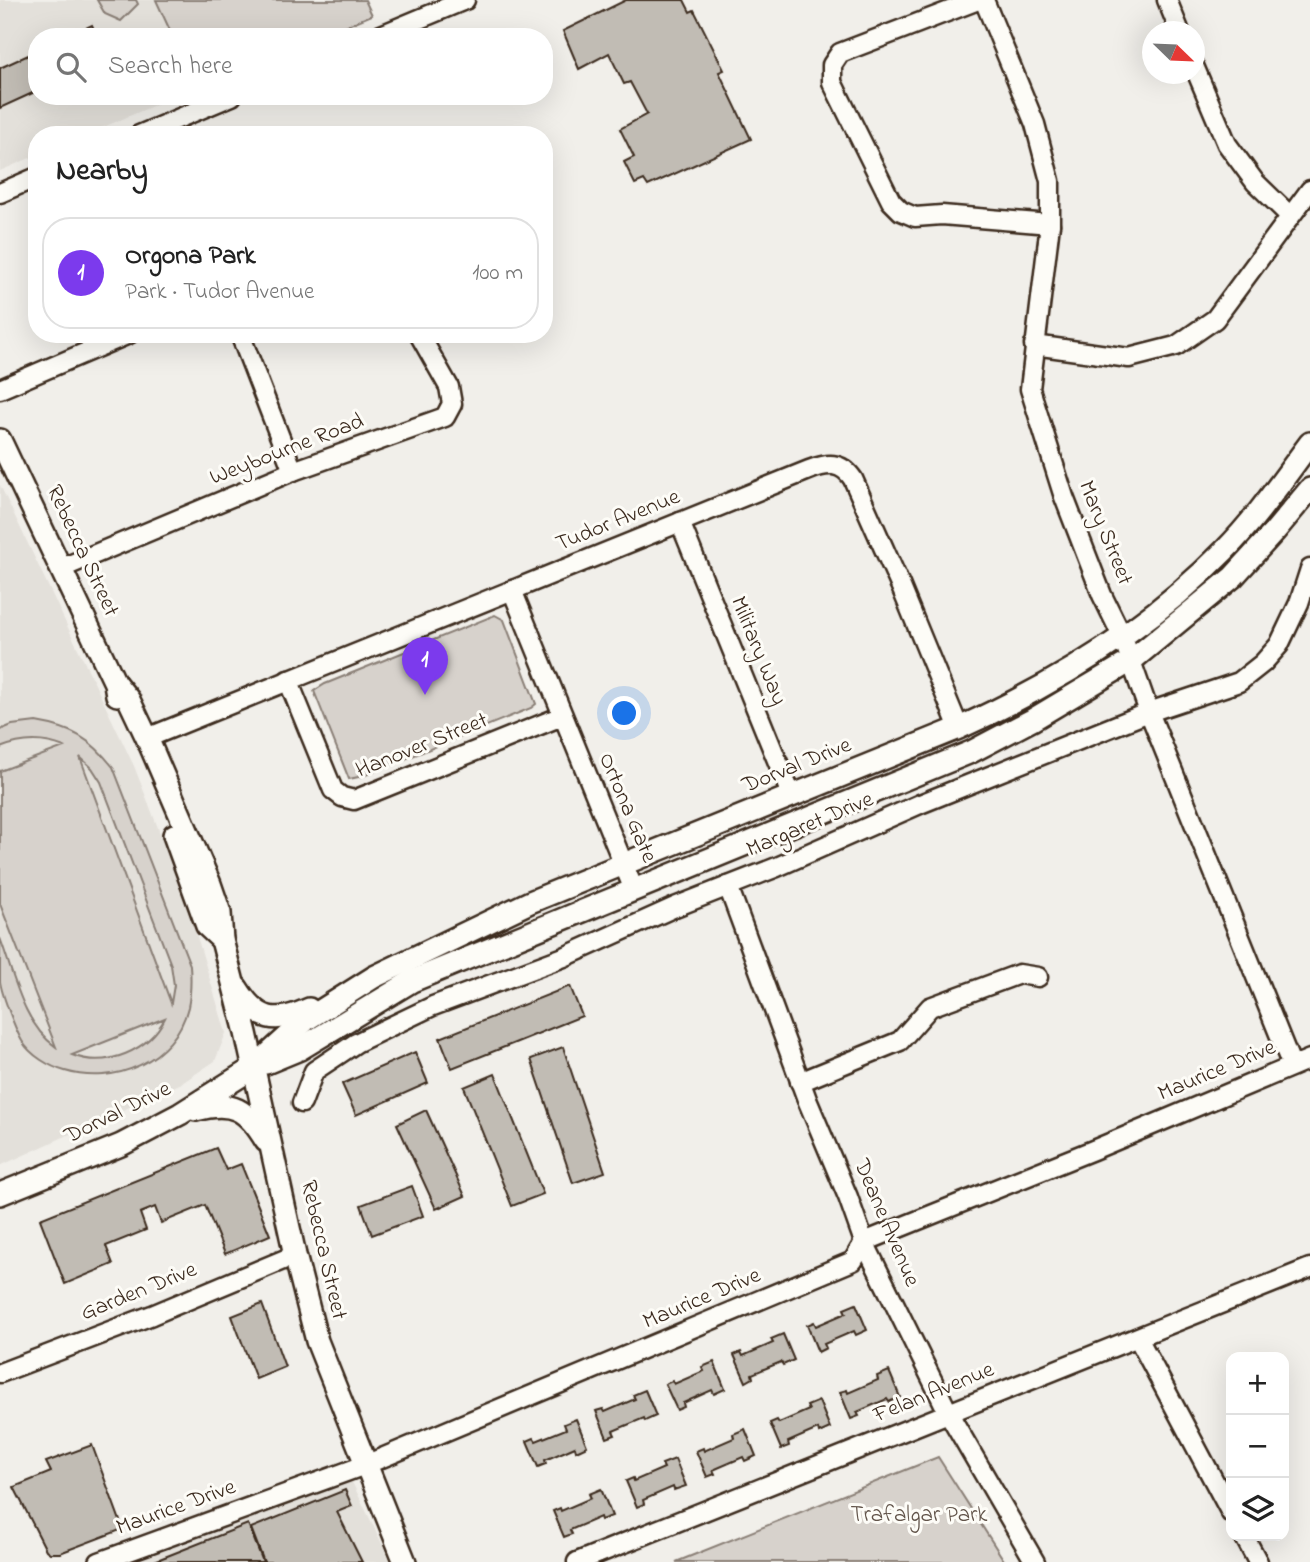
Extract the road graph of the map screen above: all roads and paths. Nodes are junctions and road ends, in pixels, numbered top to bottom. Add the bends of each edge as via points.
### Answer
1 (465, 0) edge
2 (978, 0) edge
3 (984, 0) edge
4 (1167, 0) edge
5 (1176, 21) edge
6 (398, 28) edge
7 (1202, 84) edge
8 (211, 105) edge
9 (160, 126) edge
10 (28, 181) edge
11 (1310, 190) edge
12 (0, 192) edge
13 (1290, 216) junction
14 (1050, 224) junction
15 (108, 343) edge
16 (243, 343) edge
17 (424, 343) edge
18 (1034, 345) junction
19 (0, 389) edge
20 (0, 440) edge
21 (1310, 443) edge
22 (293, 471) junction
23 (1310, 489) edge
24 (680, 522) junction
25 (62, 568) junction
26 (1310, 569) edge
27 (512, 590) junction
28 (1123, 638) junction
29 (1131, 661) junction
30 (288, 680) junction
31 (116, 684) junction
32 (1149, 712) junction
33 (562, 716) junction
34 (959, 728) junction
35 (147, 738) junction
36 (792, 797) junction
37 (623, 864) junction
38 (728, 886) junction
39 (635, 890) junction
40 (222, 940) junction
41 (231, 977) junction
42 (1038, 977) dead end
43 (338, 998) junction
44 (1310, 1059) edge
45 (1292, 1066) junction
46 (253, 1068) junction
47 (800, 1082) junction
48 (302, 1103) dead end
49 (180, 1114) junction
50 (273, 1151) junction
51 (0, 1194) edge
52 (864, 1242) junction
53 (295, 1255) junction
54 (1310, 1268) edge
55 (1138, 1338) junction
56 (0, 1373) edge
57 (949, 1414) junction
58 (365, 1465) junction
59 (1226, 1504) edge
60 (1247, 1541) edge
61 (99, 1562) edge
62 (405, 1562) edge
63 (577, 1562) edge
64 (1035, 1562) edge
65 (1258, 1562) edge

1 - 6 street
2 - 14 street via 840,53 832,65 832,82 891,201 901,211 915,217
3 - 14 street, Mary Street via 1035,124 1050,181
4 - 5 street
7 - 13 street via 1227,144 1255,182
8 - 9 street
10 - 12 street
11 - 13 street
13 - 18 street via 1215,320 1176,346 1129,358
14 - 18 street, Mary Street
15 - 19 street
16 - 22 street
17 - 22 street, Weybourne Road via 449,387 452,404 445,417
18 - 28 street, Mary Street via 1030,389 1064,497
20 - 25 main road, Rebecca Street
21 - 28 main road, Dorval Drive via 1225,551
22 - 25 street, Weybourne Road
23 - 29 main road, Dorval Drive via 1233,577
24 - 27 street, Tudor Avenue
24 - 34 street, Tudor Avenue via 825,464 845,468 901,587
24 - 36 street, Military Way
25 - 31 main road, Rebecca Street
26 - 32 street, Margaret Drive via 1291,623 1263,663 1239,682
27 - 30 street, Tudor Avenue
27 - 33 street, Ortona Gate
28 - 29 street, Mary Street
28 - 34 main road, Dorval Drive
29 - 32 street, Mary Street
29 - 39 main road, Dorval Drive via 971,752
30 - 33 street, Hanover Street via 333,790 354,800
30 - 35 street, Tudor Avenue
31 - 35 main road, Rebecca Street
31 - 40 main road, Rebecca Street via 119,706 176,838 207,926
32 - 38 street, Margaret Drive
32 - 45 street, Mary Street
33 - 37 street, Ortona Gate
34 - 36 main road, Dorval Drive
35 - 40 main road, Rebecca Street via 210,884 220,913
36 - 37 main road, Dorval Drive
37 - 39 street, Ortona Gate
37 - 43 main road, Dorval Drive via 530,902
38 - 47 street, Deane Avenue
38 - 48 street, Margaret Drive via 564,957 433,1006 356,1043 314,1071
39 - 46 main road, Dorval Drive via 412,981 300,1049
40 - 41 main road, Rebecca Street
41 - 43 main road via 242,996 268,1018 293,1017
41 - 46 main road, Rebecca Street
42 - 47 street via 1019,974 930,1007 900,1041
43 - 46 main road, Dorval Drive
44 - 45 street, Maurice Drive
45 - 52 street, Maurice Drive
46 - 49 main road, Dorval Drive
46 - 50 main road, Rebecca Street
47 - 52 street, Deane Avenue
49 - 50 main road via 210,1106 238,1108 250,1117
49 - 51 main road, Dorval Drive via 121,1145
50 - 53 main road, Rebecca Street
52 - 57 street, Deane Avenue
52 - 58 street, Maurice Drive via 853,1261
53 - 56 street, Garden Drive
53 - 58 main road, Rebecca Street via 317,1341
54 - 55 street, Felan Avenue
55 - 57 street, Felan Avenue
55 - 59 street
57 - 63 street, Felan Avenue
57 - 64 street, Deane Avenue
58 - 61 street, Maurice Drive
58 - 62 main road, Rebecca Street
60 - 65 street

